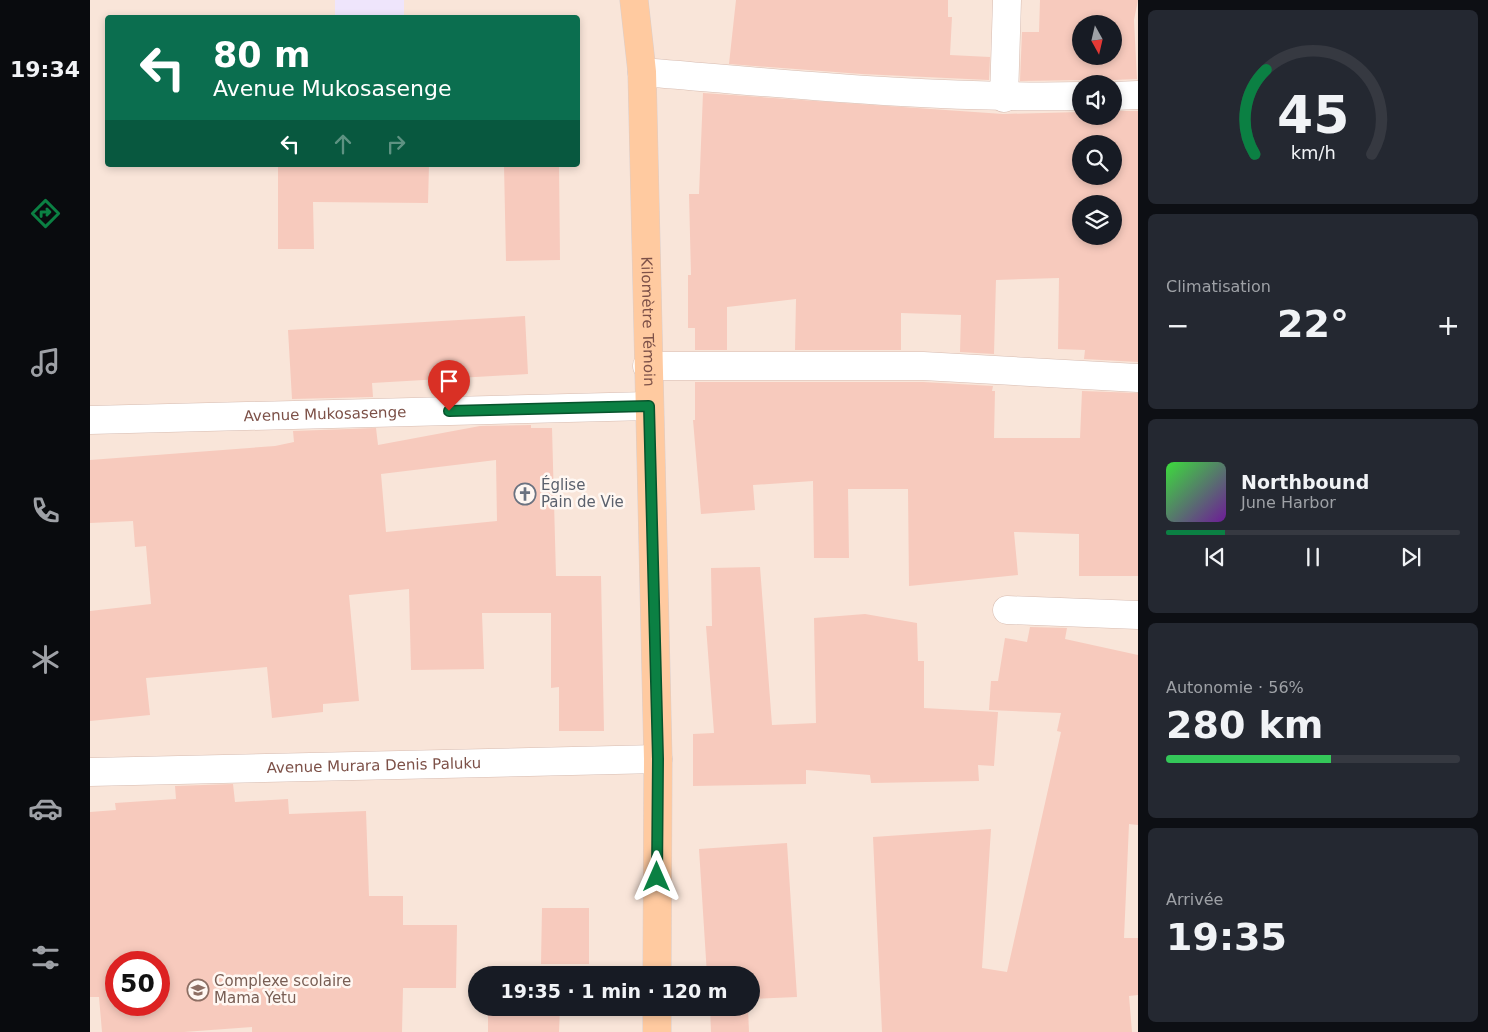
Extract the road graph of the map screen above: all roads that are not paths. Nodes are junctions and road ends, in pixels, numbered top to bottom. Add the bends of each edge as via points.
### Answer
1 (634, 0) edge
2 (1006, 0) edge
3 (642, 72) junction
4 (1072, 96) edge
5 (1122, 96) edge
6 (1138, 96) edge
7 (1004, 98) junction
8 (647, 366) junction
9 (1138, 378) edge
10 (649, 406) junction
11 (90, 420) edge
12 (1007, 610) dead end
13 (1138, 615) edge
14 (658, 759) junction
15 (90, 772) edge
16 (657, 966) edge
17 (657, 1016) edge
18 (657, 1032) edge

1 - 3 main road, Kilomètre Témoin
2 - 7 street
3 - 7 street via 902,94
3 - 8 main road, Kilomètre Témoin
4 - 7 street
5 - 6 street
8 - 9 street via 923,366
8 - 10 main road, Kilomètre Témoin
10 - 11 street, Avenue Mukosasenge
10 - 14 main road, Kilomètre Témoin
12 - 13 street
14 - 15 street, Avenue Murara Denis Paluku
14 - 16 main road, Kilomètre Témoin
17 - 18 main road

